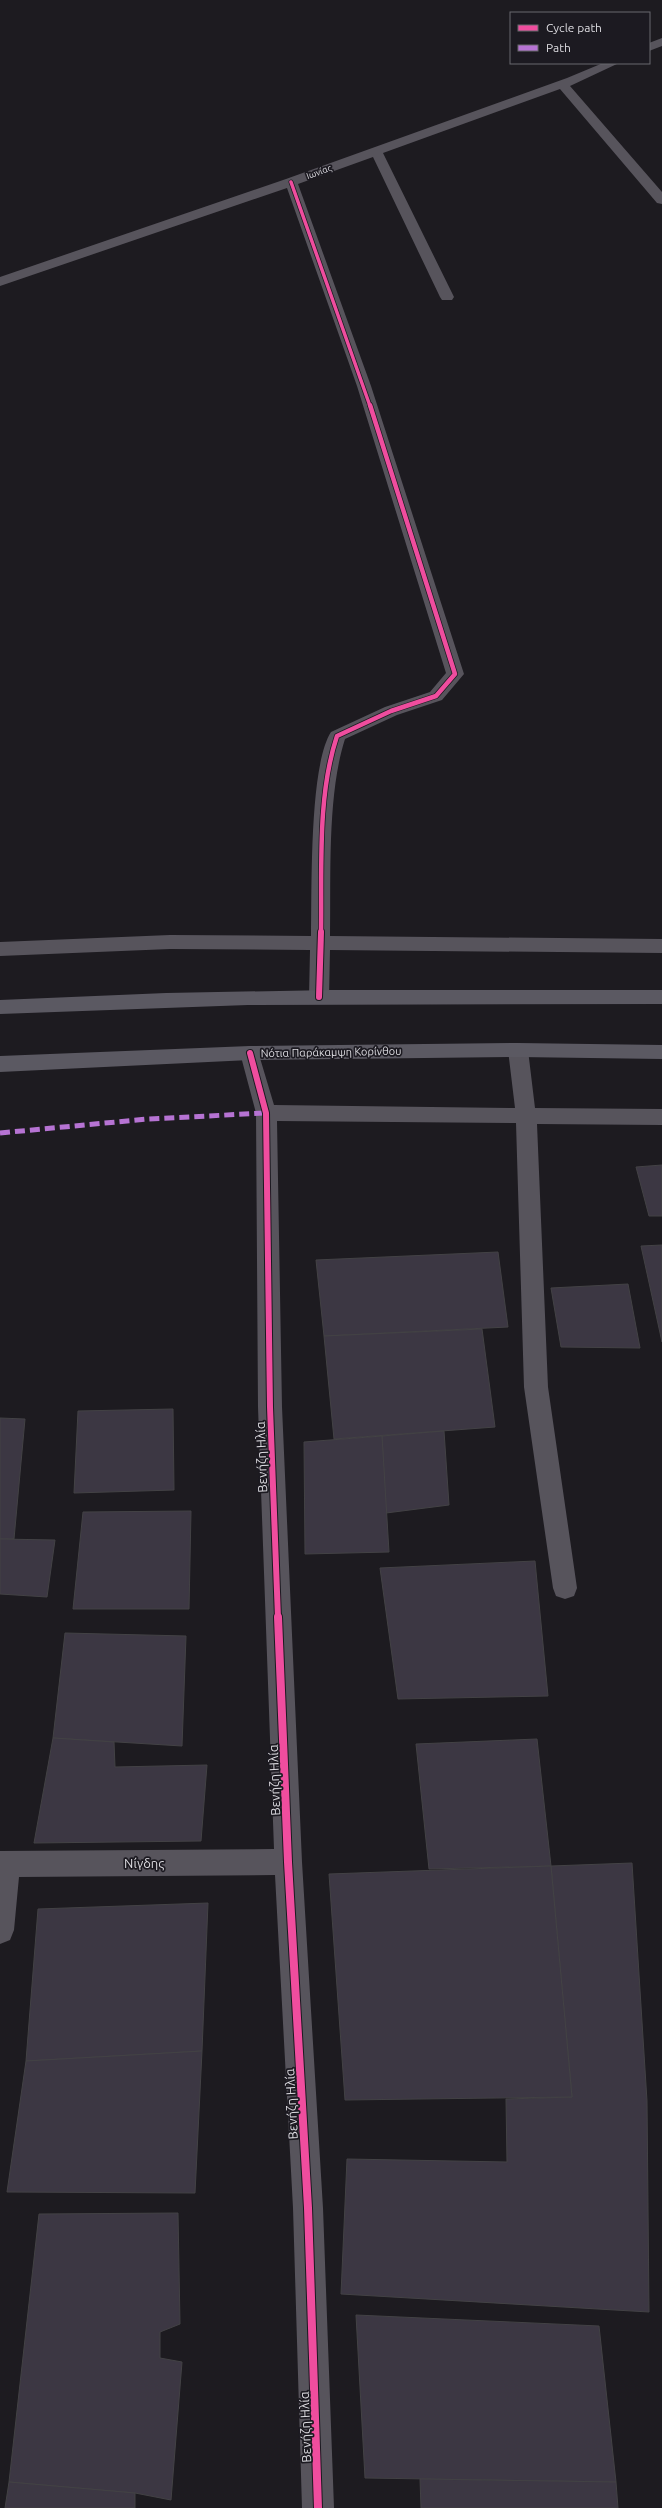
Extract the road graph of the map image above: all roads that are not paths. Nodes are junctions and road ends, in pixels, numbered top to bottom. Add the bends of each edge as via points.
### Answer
1 (662, 42) edge
2 (650, 47) edge
3 (611, 64) edge
4 (562, 84) junction
5 (376, 151) junction
6 (291, 182) junction
7 (662, 200) edge
8 (0, 282) edge
9 (447, 297) dead end
10 (319, 942) junction
11 (662, 946) edge
12 (0, 949) edge
13 (319, 997) junction
14 (662, 997) edge
15 (0, 1007) edge
16 (518, 1050) junction
17 (662, 1052) edge
18 (250, 1053) junction
19 (0, 1064) edge
20 (266, 1113) junction
21 (526, 1116) junction
22 (662, 1117) edge
23 (565, 1588) dead end
24 (288, 1862) junction
25 (4, 1864) edge
26 (0, 1930) edge
27 (318, 2508) edge

1 - 2 street
3 - 4 street, Ιωνίας
4 - 5 street, Ιωνίας
4 - 7 street
5 - 6 street, Ιωνίας
5 - 9 street
6 - 8 street, Ιωνίας
6 - 10 street via 364,386 455,674 436,696 391,712 337,736 328,767
10 - 11 street
10 - 12 street via 170,942
10 - 13 street
13 - 14 highway
13 - 15 highway via 139,1000
16 - 17 highway, Νότια Παράκαμψη Κορίνθου
16 - 18 highway, Νότια Παράκαμψη Κορίνθου
16 - 21 street
18 - 19 highway, Νότια Παράκαμψη Κορίνθου
18 - 20 street, Βενήζη Ηλία
20 - 21 street
20 - 24 street, Βενήζη Ηλία via 270,1407
21 - 22 street
21 - 23 street via 536,1387
24 - 25 street, Νίγδης
24 - 27 street, Βενήζη Ηλία via 308,2208
25 - 26 street

